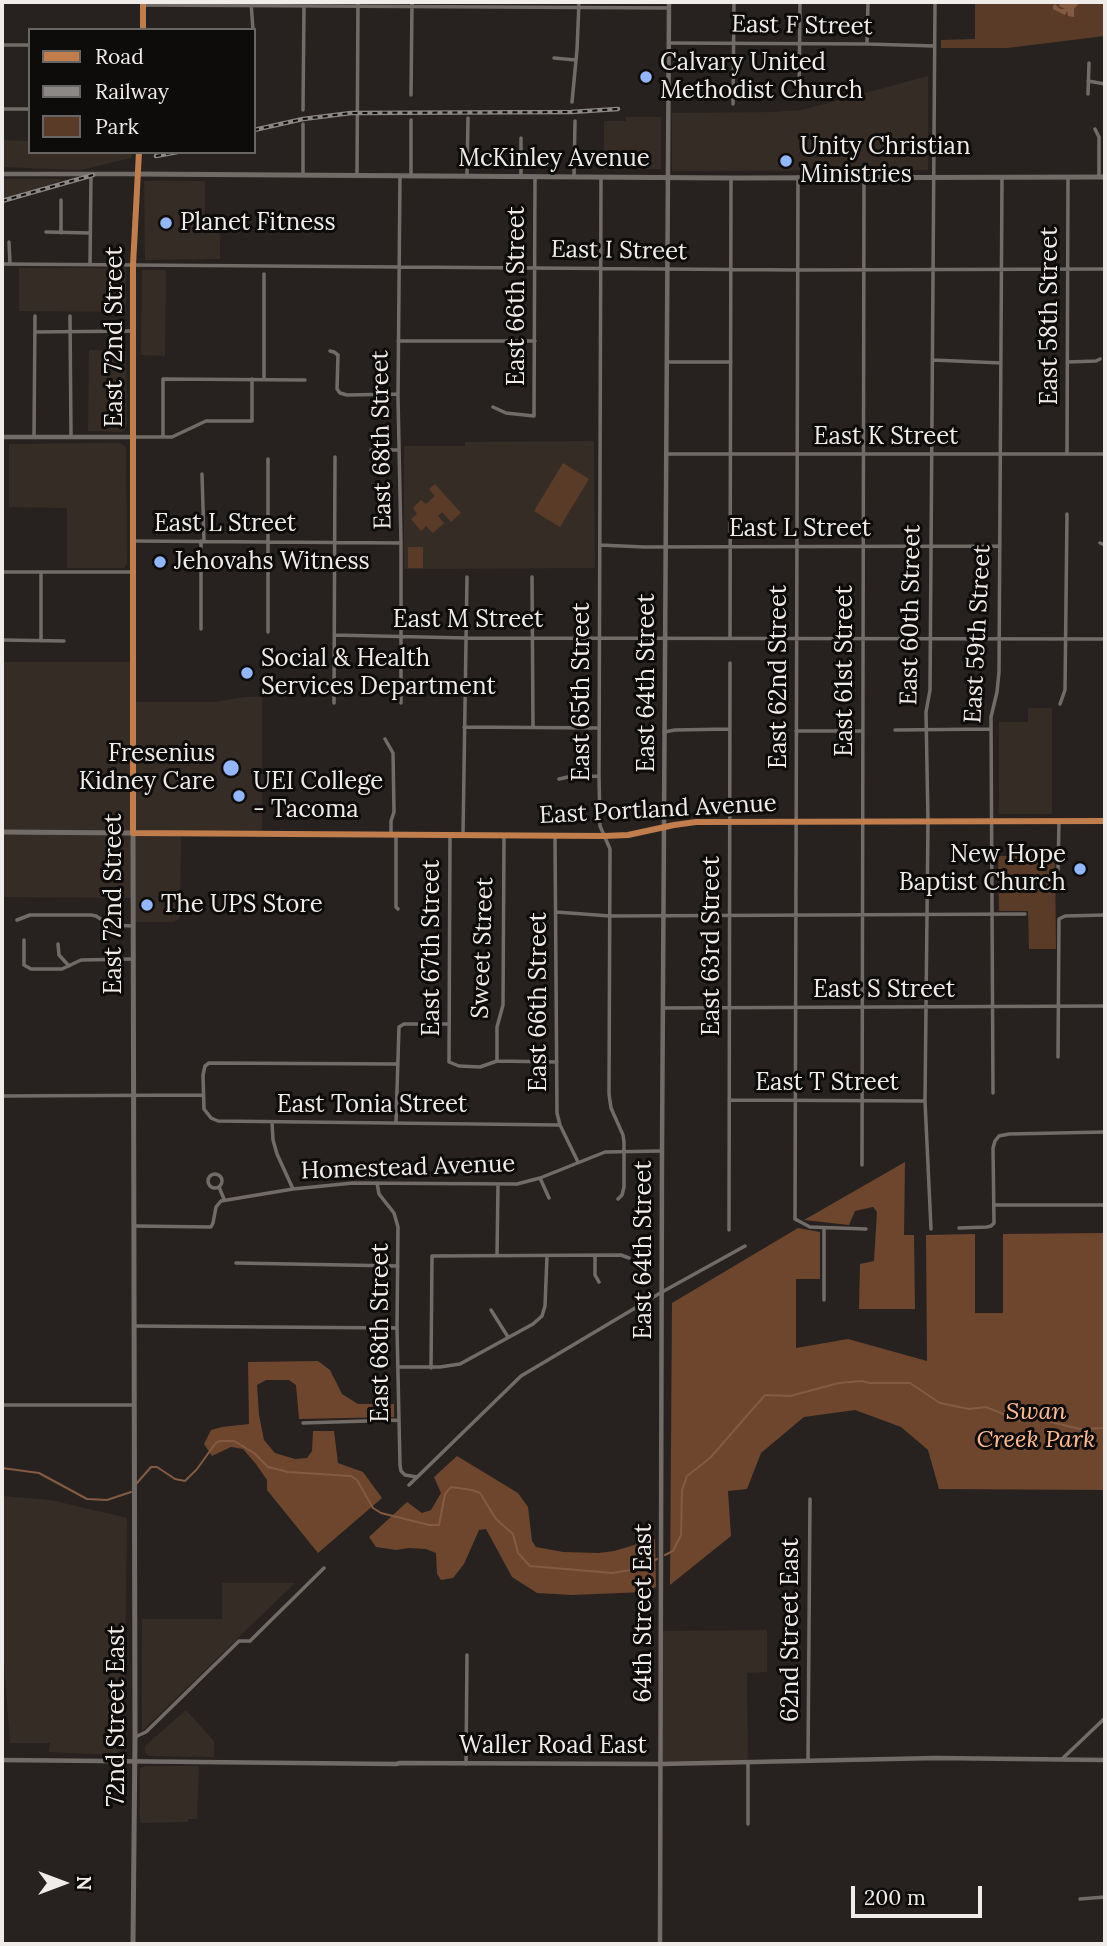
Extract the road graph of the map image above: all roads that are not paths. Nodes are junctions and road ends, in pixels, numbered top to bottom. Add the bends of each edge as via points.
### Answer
1 (734, 2) edge
2 (800, 2) edge
3 (868, 2) edge
4 (935, 2) edge
5 (144, 3) edge
6 (251, 4) edge
7 (358, 4) edge
8 (412, 4) edge
9 (463, 4) edge
10 (519, 4) edge
11 (579, 4) edge
12 (632, 4) edge
13 (669, 5) edge
14 (304, 6) junction
15 (144, 28) edge
16 (253, 28) edge
17 (668, 43) junction
18 (734, 43) junction
19 (2, 44) edge
20 (800, 44) junction
21 (867, 44) junction
22 (28, 45) edge
23 (934, 46) junction
24 (554, 58) dead end
25 (576, 60) junction
26 (1089, 63) dead end
27 (1088, 80) junction
28 (1105, 84) edge
29 (1088, 94) dead end
30 (411, 95) dead end
31 (799, 99) dead end
32 (572, 102) dead end
33 (733, 103) dead end
34 (2, 109) edge
35 (28, 109) edge
36 (303, 110) dead end
37 (468, 118) dead end
38 (411, 120) dead end
39 (575, 121) dead end
40 (303, 124) dead end
41 (1096, 129) dead end
42 (521, 138) dead end
43 (139, 154) edge
44 (2, 174) edge
45 (91, 174) junction
46 (137, 174) junction
47 (411, 175) junction
48 (467, 175) junction
49 (303, 176) junction
50 (357, 176) junction
51 (400, 176) junction
52 (521, 176) junction
53 (574, 176) junction
54 (535, 177) junction
55 (601, 177) junction
56 (667, 177) junction
57 (798, 177) junction
58 (864, 177) junction
59 (933, 177) junction
60 (1002, 177) junction
61 (1068, 177) junction
62 (1102, 177) edge
63 (731, 178) junction
64 (61, 200) dead end
65 (46, 232) dead end
66 (61, 233) junction
67 (90, 233) junction
68 (9, 242) dead end
69 (2, 264) edge
70 (10, 264) junction
71 (90, 264) junction
72 (133, 265) junction
73 (399, 267) junction
74 (536, 267) junction
75 (602, 267) junction
76 (667, 269) junction
77 (731, 269) junction
78 (864, 269) junction
79 (932, 269) junction
80 (1001, 269) junction
81 (798, 270) junction
82 (1067, 270) junction
83 (1105, 270) edge
84 (264, 274) dead end
85 (35, 316) dead end
86 (70, 316) dead end
87 (133, 331) junction
88 (35, 332) junction
89 (71, 332) junction
90 (398, 341) junction
91 (535, 341) junction
92 (330, 351) dead end
93 (1100, 359) dead end
94 (932, 360) junction
95 (666, 362) junction
96 (731, 362) junction
97 (1067, 362) junction
98 (1001, 363) junction
99 (252, 379) junction
100 (264, 379) junction
101 (305, 380) dead end
102 (398, 394) junction
103 (493, 407) dead end
104 (2, 437) edge
105 (34, 437) junction
106 (71, 437) junction
107 (133, 437) junction
108 (163, 437) junction
109 (371, 450) dead end
110 (398, 450) junction
111 (666, 454) junction
112 (731, 454) junction
113 (797, 454) junction
114 (863, 454) junction
115 (1000, 454) junction
116 (1067, 454) junction
117 (1105, 454) edge
118 (932, 455) junction
119 (335, 457) dead end
120 (268, 459) dead end
121 (202, 474) dead end
122 (1066, 514) dead end
123 (133, 541) junction
124 (203, 541) junction
125 (267, 542) junction
126 (334, 542) junction
127 (401, 543) junction
128 (600, 545) junction
129 (665, 546) junction
130 (797, 546) junction
131 (862, 546) junction
132 (931, 546) junction
133 (1000, 546) junction
134 (730, 547) junction
135 (2, 572) edge
136 (41, 572) junction
137 (133, 572) junction
138 (467, 577) dead end
139 (532, 577) dead end
140 (201, 629) dead end
141 (268, 632) dead end
142 (334, 635) junction
143 (400, 637) junction
144 (600, 637) junction
145 (466, 638) junction
146 (533, 638) junction
147 (665, 638) junction
148 (730, 638) junction
149 (797, 638) junction
150 (862, 638) junction
151 (930, 638) junction
152 (999, 639) junction
153 (1065, 639) junction
154 (1105, 639) edge
155 (2, 640) edge
156 (41, 641) junction
157 (64, 641) dead end
158 (730, 663) dead end
159 (334, 703) dead end
160 (401, 704) dead end
161 (1060, 704) dead end
162 (464, 727) junction
163 (533, 727) junction
164 (598, 728) junction
165 (730, 729) junction
166 (991, 729) junction
167 (895, 730) dead end
168 (926, 730) junction
169 (796, 731) junction
170 (863, 731) junction
171 (664, 732) junction
172 (385, 739) dead end
173 (599, 776) junction
174 (559, 779) dead end
175 (992, 821) junction
176 (1059, 821) junction
177 (1105, 821) edge
178 (730, 822) junction
179 (796, 822) junction
180 (863, 822) junction
181 (928, 822) junction
182 (664, 827) junction
183 (2, 832) edge
184 (133, 833) junction
185 (393, 835) junction
186 (450, 835) junction
187 (463, 835) junction
188 (504, 835) junction
189 (555, 836) junction
190 (604, 836) junction
191 (1058, 870) dead end
192 (398, 909) dead end
193 (556, 912) junction
194 (991, 914) junction
195 (1025, 914) dead end
196 (663, 915) junction
197 (729, 915) junction
198 (795, 915) junction
199 (862, 915) junction
200 (926, 915) junction
201 (1105, 915) edge
202 (610, 916) junction
203 (18, 920) dead end
204 (133, 926) junction
205 (24, 940) dead end
206 (58, 944) dead end
207 (134, 959) junction
208 (69, 966) junction
209 (1058, 1006) junction
210 (1105, 1006) edge
211 (795, 1007) junction
212 (862, 1007) junction
213 (926, 1007) junction
214 (992, 1007) junction
215 (663, 1008) junction
216 (729, 1008) junction
217 (449, 1024) junction
218 (1058, 1057) dead end
219 (497, 1061) junction
220 (557, 1062) junction
221 (397, 1064) junction
222 (993, 1093) dead end
223 (133, 1095) junction
224 (204, 1095) junction
225 (2, 1096) edge
226 (729, 1100) junction
227 (795, 1101) junction
228 (862, 1101) junction
229 (925, 1101) junction
230 (272, 1122) junction
231 (396, 1122) junction
232 (560, 1125) junction
233 (1105, 1132) edge
234 (662, 1151) junction
235 (624, 1152) junction
236 (578, 1162) junction
237 (862, 1164) dead end
238 (540, 1178) junction
239 (377, 1183) junction
240 (498, 1184) junction
241 (219, 1187) junction
242 (293, 1189) junction
243 (549, 1198) dead end
244 (224, 1199) junction
245 (618, 1199) dead end
246 (994, 1205) junction
247 (1105, 1205) edge
248 (133, 1226) junction
249 (824, 1228) junction
250 (959, 1228) dead end
251 (866, 1229) dead end
252 (931, 1229) dead end
253 (729, 1230) dead end
254 (745, 1246) dead end
255 (595, 1255) junction
256 (497, 1256) junction
257 (547, 1256) junction
258 (629, 1258) dead end
259 (236, 1263) dead end
260 (398, 1266) junction
261 (599, 1282) dead end
262 (662, 1292) junction
263 (824, 1300) dead end
264 (491, 1310) dead end
265 (134, 1326) junction
266 (397, 1328) junction
267 (508, 1338) junction
268 (398, 1367) junction
269 (431, 1368) junction
270 (2, 1405) edge
271 (134, 1405) junction
272 (398, 1420) junction
273 (303, 1423) dead end
274 (417, 1477) junction
275 (409, 1485) dead end
276 (134, 1488) joint
277 (661, 1491) joint
278 (810, 1499) dead end
279 (324, 1567) dead end
280 (467, 1655) dead end
281 (1105, 1718) edge
282 (135, 1737) junction
283 (1062, 1759) junction
284 (2, 1760) edge
285 (1105, 1760) edge
286 (135, 1761) junction
287 (808, 1761) junction
288 (748, 1763) junction
289 (466, 1764) junction
290 (661, 1764) junction
291 (748, 1824) dead end
292 (1105, 1897) edge
293 (1080, 1899) dead end
294 (133, 1944) edge
295 (660, 1944) edge

1 - 18 street
2 - 20 street
3 - 21 street
4 - 23 street, East 60th Street
5 - 6 street
5 - 15 main road
6 - 14 street
6 - 16 street
7 - 8 street
7 - 14 street
7 - 50 street
8 - 9 street
8 - 30 street
9 - 10 street
10 - 11 street
11 - 12 street
11 - 25 street
12 - 13 street
13 - 17 street, East 64th Street
14 - 36 street
17 - 18 street, East F Street
17 - 56 street, East 64th Street
18 - 20 street, East F Street
18 - 33 street
19 - 22 street
20 - 21 street, East F Street
20 - 31 street
21 - 23 street, East F Street
23 - 59 street, East 60th Street
24 - 25 street
25 - 32 street
26 - 27 street
27 - 28 street
27 - 29 street
34 - 35 street
37 - 48 street
38 - 47 street
39 - 53 street
40 - 49 street
41 - 62 street
42 - 52 street, East 66th Street
43 - 46 main road, East 72nd Street
44 - 45 street, McKinley Avenue
45 - 46 street, McKinley Avenue
45 - 67 street
46 - 49 main road, McKinley Avenue
46 - 72 main road, East 72nd Street
47 - 48 main road, McKinley Avenue
47 - 51 main road, McKinley Avenue
48 - 52 main road, McKinley Avenue
49 - 50 main road, McKinley Avenue
50 - 51 main road, McKinley Avenue
51 - 73 street, East 68th Street
52 - 54 main road, McKinley Avenue
53 - 54 main road, McKinley Avenue
53 - 55 main road, McKinley Avenue
54 - 74 street, East 66th Street
55 - 56 main road, McKinley Avenue
55 - 75 street, East 65th Street
56 - 63 main road, McKinley Avenue
56 - 76 street, East 64th Street
57 - 58 main road, McKinley Avenue
57 - 63 main road, McKinley Avenue
57 - 81 street, East 62nd Street
58 - 59 main road, McKinley Avenue
58 - 78 street, East 61st Street
59 - 60 main road, McKinley Avenue
59 - 79 street, East 60th Street
60 - 61 main road, McKinley Avenue
60 - 80 street, East 59th Street
61 - 62 main road, McKinley Avenue
61 - 82 street, East 58th Street
63 - 77 street
64 - 66 street
65 - 66 street
66 - 67 street
67 - 71 street
68 - 70 street
69 - 70 street, East I Street
70 - 71 street, East I Street
71 - 72 street, East I Street
72 - 73 street, East I Street
72 - 87 main road, East 72nd Street
73 - 74 street, East I Street
73 - 90 street, East 68th Street
74 - 75 street, East I Street
74 - 91 street, East 66th Street
75 - 76 street, East I Street
75 - 128 street, East 65th Street
76 - 77 street, East I Street
76 - 95 street, East 64th Street
77 - 81 street, East I Street
77 - 96 street
78 - 79 street, East I Street
78 - 81 street, East I Street
78 - 114 street, East 61st Street
79 - 80 street, East I Street
79 - 94 street, East 60th Street
80 - 82 street, East I Street
80 - 98 street, East 59th Street
81 - 113 street, East 62nd Street
82 - 83 street, East I Street
82 - 97 street, East 58th Street
84 - 100 street
85 - 88 street
86 - 89 street
87 - 89 street
87 - 107 main road, East 72nd Street
88 - 89 street
88 - 105 street
89 - 106 street
90 - 91 street
90 - 102 street, East 68th Street
91 - 103 street, East 66th Street via 534,416
92 - 102 street via 338,355 340,393
93 - 97 street
94 - 98 street
94 - 118 street, East 60th Street
95 - 96 street
95 - 111 street, East 64th Street
96 - 112 street
97 - 116 street, East 58th Street
98 - 115 street, East 59th Street
99 - 100 street
99 - 108 street via 252,421 206,421
99 - 108 street via 163,379
100 - 101 street
102 - 110 street, East 68th Street
104 - 105 street
105 - 106 street
106 - 107 street
107 - 108 street
107 - 123 main road, East 72nd Street
109 - 110 street
110 - 127 street, East 68th Street
111 - 112 street, East K Street
111 - 129 street, East 64th Street
112 - 113 street, East K Street
112 - 134 street
113 - 114 street, East K Street
113 - 130 street, East 62nd Street
114 - 118 street, East K Street
114 - 131 street, East 61st Street
115 - 116 street, East K Street
115 - 118 street, East K Street
115 - 133 street, East 59th Street
116 - 117 street, East K Street
118 - 132 street, East 60th Street
119 - 126 street
120 - 125 street
121 - 124 street
122 - 153 street
123 - 124 street, East L Street
123 - 137 main road, East 72nd Street
124 - 125 street, East L Street
124 - 140 street
125 - 126 street, East L Street
125 - 141 street
126 - 127 street, East L Street
126 - 142 street
127 - 143 street, East 68th Street
128 - 129 street, East L Street
128 - 144 street, East 65th Street
129 - 134 street, East L Street
129 - 147 street, East 64th Street
130 - 131 street, East L Street
130 - 134 street, East L Street
130 - 149 street, East 62nd Street
131 - 132 street, East L Street
131 - 150 street, East 61st Street
132 - 133 street, East L Street
132 - 151 street, East 60th Street
133 - 152 street, East 59th Street
134 - 148 street
135 - 136 street
136 - 137 street
136 - 156 street
137 - 184 main road, East 72nd Street
138 - 145 street, East 67th Street
139 - 146 street
142 - 143 street, East M Street
142 - 159 street
143 - 145 street, East M Street
143 - 160 street, East 68th Street
144 - 146 street, East M Street
144 - 147 street, East M Street
144 - 164 street, East 65th Street
145 - 146 street, East M Street
145 - 162 street, East 67th Street
146 - 163 street
147 - 148 street, East M Street
147 - 171 street, East 64th Street
148 - 149 street, East M Street
149 - 150 street, East M Street
149 - 169 street, East 62nd Street
150 - 151 street, East M Street
150 - 170 street, East 61st Street
151 - 152 street, East M Street
151 - 168 street, East 60th Street
152 - 153 street, East M Street
152 - 166 street, East 59th Street
153 - 154 street, East M Street
153 - 161 street via 1065,690
155 - 156 street
156 - 157 street
158 - 165 street, East 63rd Street
162 - 163 street
162 - 187 street, East 67th Street
163 - 164 street
164 - 173 street, East 65th Street
165 - 171 street
165 - 178 street, East 63rd Street
166 - 168 street
166 - 175 street, East 59th Street
167 - 168 street
168 - 181 street, East 60th Street
169 - 170 street
169 - 179 street, East 62nd Street
170 - 180 street, East 61st Street
171 - 182 street, East 64th Street
172 - 185 street via 393,753
173 - 174 street
173 - 190 street, East 65th Street
175 - 176 main road, East Portland Avenue
175 - 181 main road, East Portland Avenue
175 - 194 street, East 59th Street
176 - 177 main road, East Portland Avenue
176 - 191 street
178 - 179 main road, East Portland Avenue
178 - 182 main road, East Portland Avenue
178 - 197 street, East 63rd Street
179 - 180 main road, East Portland Avenue
179 - 198 street, East 62nd Street
180 - 181 main road, East Portland Avenue
180 - 199 street, East 61st Street
181 - 200 street, East 60th Street
182 - 190 main road, East Portland Avenue
182 - 196 street, East 64th Street
183 - 184 main road, East Portland Avenue
184 - 185 main road, East Portland Avenue
184 - 204 main road, East 72nd Street
185 - 186 main road, East Portland Avenue
185 - 192 street
186 - 187 main road, East Portland Avenue
186 - 217 street, East 67th Street
187 - 188 main road, East Portland Avenue
188 - 189 main road, East Portland Avenue
188 - 219 street, Sweet Street via 503,1005 497,1027
189 - 190 main road, East Portland Avenue
189 - 193 street, East 66th Street
190 - 202 street, East 65th Street via 610,849
193 - 202 street
193 - 220 street, East 66th Street
194 - 195 street
194 - 200 street
194 - 214 street, East 59th Street
196 - 197 street
196 - 202 street
196 - 215 street, East 64th Street
197 - 198 street
197 - 216 street, East 63rd Street
198 - 199 street
198 - 211 street, East 62nd Street
199 - 200 street
199 - 212 street, East 61st Street
200 - 213 street, East 60th Street
201 - 209 street via 1060,917
202 - 235 street, East 65th Street via 609,1094
203 - 204 street via 30,915 91,915 110,925
204 - 207 main road, East 72nd Street
205 - 208 street via 27,968 59,970
206 - 208 street via 59,955
207 - 208 street via 81,960
207 - 223 main road, East 72nd Street
209 - 210 street, East S Street
209 - 214 street, East S Street
209 - 218 street
211 - 212 street, East S Street
211 - 216 street, East S Street
211 - 227 street, East 62nd Street
212 - 213 street, East S Street
212 - 228 street, East 61st Street
213 - 214 street, East S Street
213 - 229 street, East 60th Street
214 - 222 street, East 59th Street
215 - 216 street, East S Street
215 - 234 street, East 64th Street
216 - 226 street, East 63rd Street
217 - 219 street, East 67th Street via 452,1065
217 - 221 street via 400,1026
219 - 220 street
220 - 232 street, East 66th Street
221 - 224 street via 209,1063 204,1069
221 - 231 street
223 - 224 street
223 - 225 street
223 - 248 main road, East 72nd Street
224 - 230 street, East Tonia Street via 204,1109 214,1120
226 - 227 street, East T Street
226 - 253 street, East 63rd Street
227 - 228 street, East T Street
227 - 249 street, East 62nd Street via 795,1219
228 - 229 street, East T Street
228 - 237 street, East 61st Street
229 - 252 street, East 60th Street
230 - 231 street, East Tonia Street
230 - 242 street via 277,1154
231 - 232 street, East Tonia Street
232 - 236 street, East 66th Street
233 - 246 street via 998,1137 993,1148
234 - 235 street, Homestead Avenue
234 - 262 street, East 64th Street
235 - 236 street, Homestead Avenue via 605,1152
235 - 245 street, East 65th Street via 624,1187
236 - 238 street, Homestead Avenue
238 - 240 street, Homestead Avenue
238 - 243 street, Homestead Avenue
239 - 240 street, Homestead Avenue
239 - 242 street, Homestead Avenue
239 - 260 street, East 68th Street via 379,1194 398,1220
240 - 256 street
241 - 241 street via 222,1178 212,1174 208,1183
241 - 244 street
242 - 244 street, Homestead Avenue
244 - 248 street via 216,1207 212,1226
246 - 247 street
246 - 250 street via 990,1227
248 - 265 main road, East 72nd Street
249 - 251 street
249 - 263 street
254 - 262 street
255 - 257 street
255 - 258 street
255 - 261 street
256 - 257 street
256 - 269 street via 432,1256
257 - 267 street via 542,1316
259 - 260 street
260 - 266 street, East 68th Street
262 - 274 street via 522,1377
262 - 277 street, East 64th Street
264 - 267 street
265 - 266 street
265 - 271 main road, East 72nd Street
266 - 268 street, East 68th Street
267 - 269 street via 460,1364
268 - 269 street
268 - 272 street, East 68th Street
270 - 271 street
271 - 276 main road, East 72nd Street
272 - 273 street
272 - 274 street, East 68th Street via 401,1471
274 - 275 street
276 - 282 main road, 72nd Street East
277 - 290 street, 64th Street East
278 - 287 street, 62nd Street East
279 - 282 street via 250,1641 239,1641 146,1732
280 - 289 street
281 - 283 street
282 - 286 main road, 72nd Street East
283 - 285 street, Waller Road East
283 - 287 street, Waller Road East
284 - 286 street, Waller Road East
286 - 289 street, Waller Road East
286 - 294 main road, 72nd Street East
287 - 288 street, Waller Road East
288 - 290 street, Waller Road East
288 - 291 street
289 - 290 street, Waller Road East
290 - 295 street, 64th Street East
292 - 293 street

